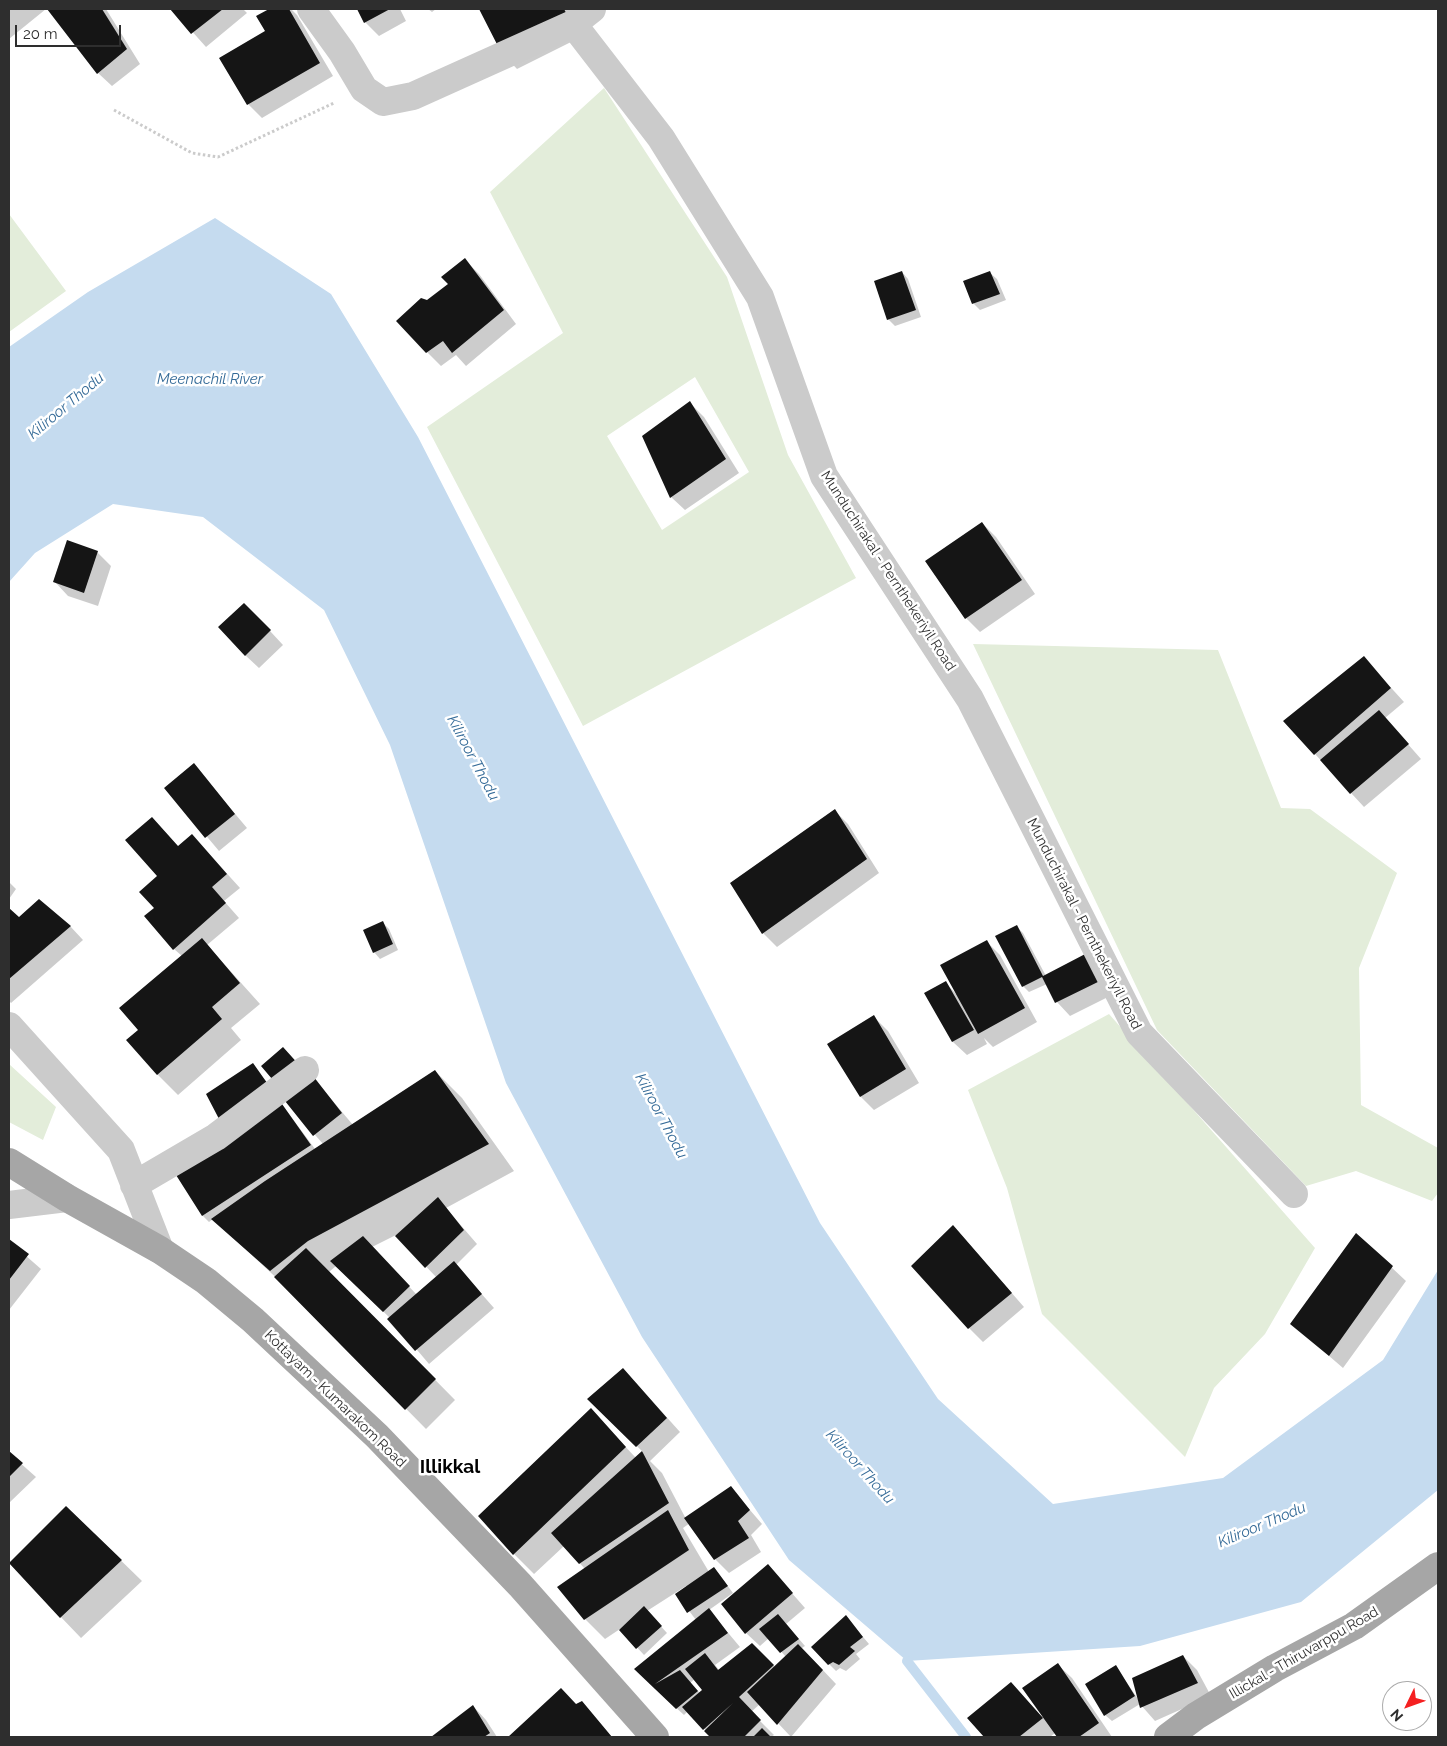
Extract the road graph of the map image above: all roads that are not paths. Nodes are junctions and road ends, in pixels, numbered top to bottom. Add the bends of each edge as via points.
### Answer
1 (311, 9) edge
2 (583, 16) edge
3 (9, 1026) edge
4 (305, 1070) dead end
5 (9, 1162) edge
6 (134, 1185) junction
7 (1294, 1194) dead end
8 (66, 1198) junction
9 (9, 1205) edge
10 (160, 1250) junction
11 (1438, 1566) edge
12 (655, 1737) edge
13 (1168, 1737) edge

1 - 2 street, Munduchirakal - Pernthekeriyil Road via 364,89 384,102 413,96
2 - 7 street, Munduchirakal - Pernthekeriyil Road via 760,297 824,476 970,699 1139,1033
3 - 6 street via 121,1150
4 - 6 street via 216,1137
5 - 8 main road, Kottayam - Kumarakom Road
6 - 10 street
8 - 9 street
8 - 10 main road, Kottayam - Kumarakom Road
10 - 12 main road, Kottayam - Kumarakom Road via 206,1281 253,1320 377,1436 520,1585
11 - 13 main road, Illickal - Thiruvarppu Road via 1354,1626 1283,1664 1196,1716

